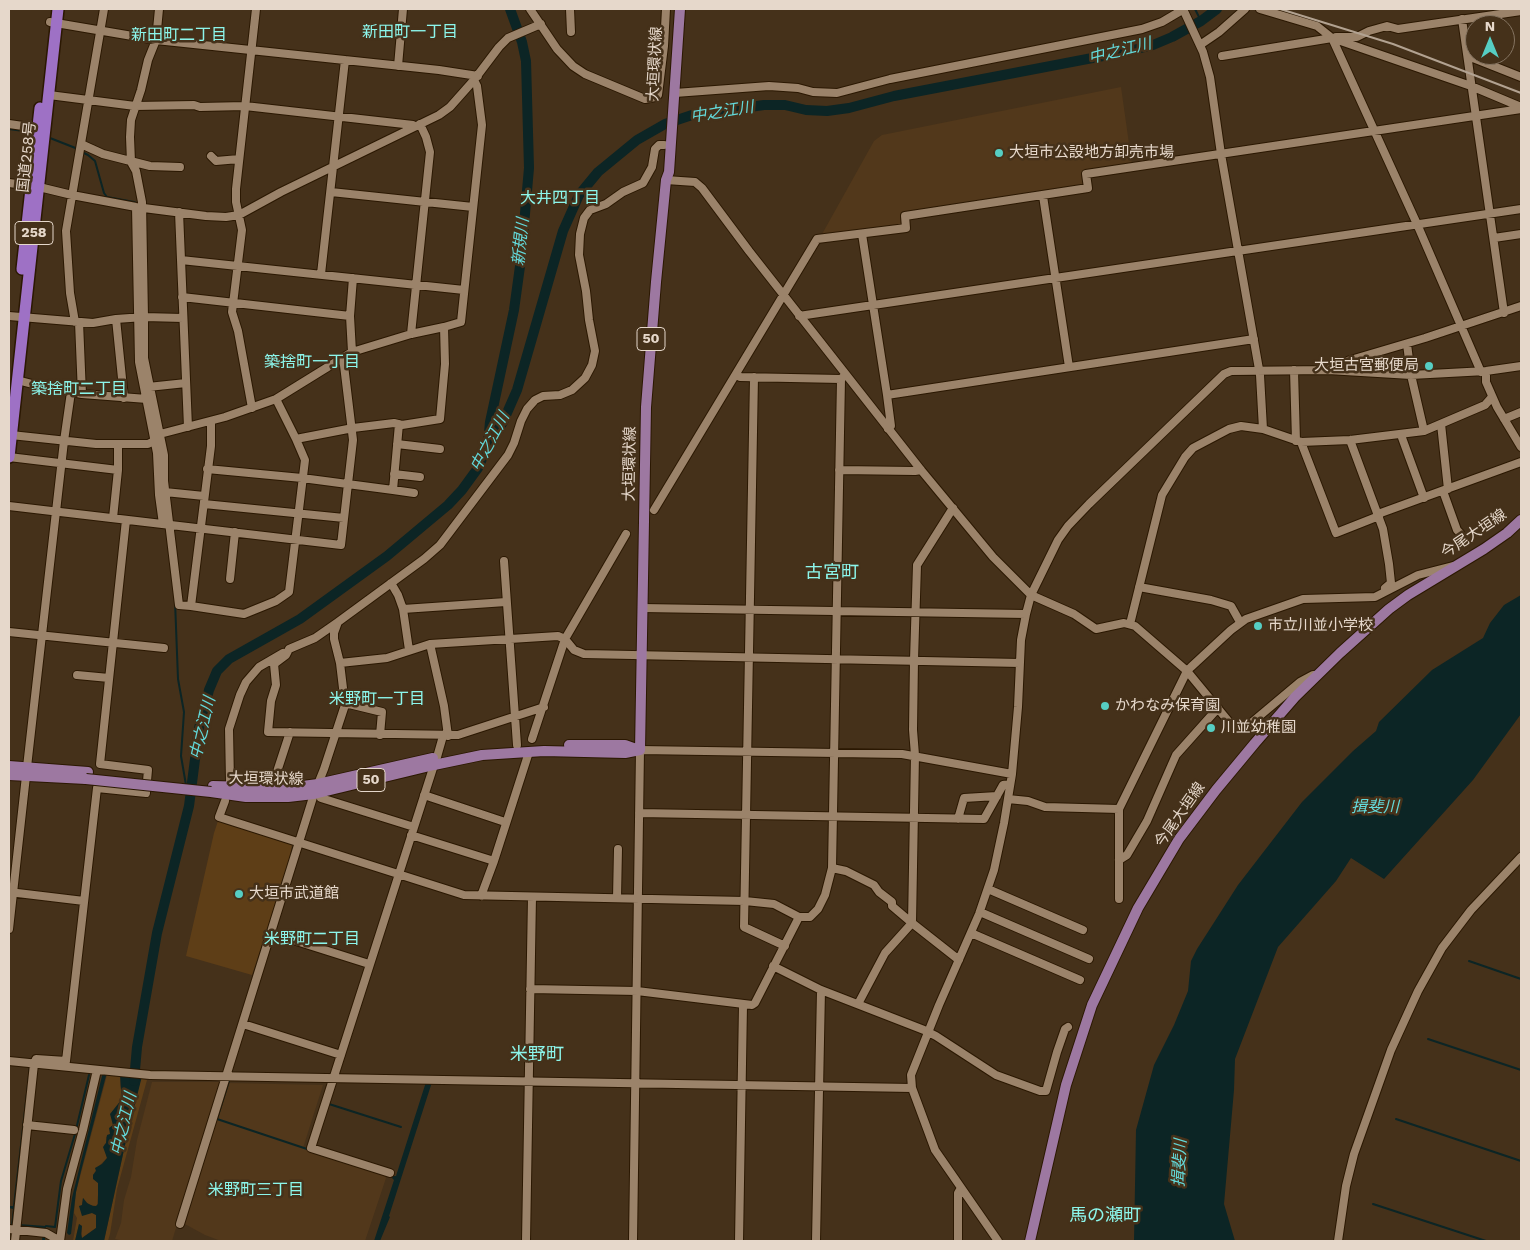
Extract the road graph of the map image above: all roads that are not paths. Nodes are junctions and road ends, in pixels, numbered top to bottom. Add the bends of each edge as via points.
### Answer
1 (51, 9) edge
2 (58, 9) edge
3 (104, 9) edge
4 (159, 9) edge
5 (256, 9) edge
6 (403, 9) edge
7 (530, 9) edge
8 (570, 9) edge
9 (666, 9) edge
10 (673, 9) edge
11 (680, 9) edge
12 (1245, 9) edge
13 (1260, 9) edge
14 (1184, 10) edge
15 (1521, 11) edge
16 (1462, 19) junction
17 (53, 22) junction
18 (541, 24) junction
19 (100, 32) junction
20 (571, 32) dead end
21 (1332, 38) junction
22 (1465, 38) edge
23 (156, 40) junction
24 (1202, 49) junction
25 (251, 51) junction
26 (1222, 56) dead end
27 (345, 60) junction
28 (1469, 65) edge
29 (1492, 65) edge
30 (398, 66) junction
31 (1521, 76) edge
32 (476, 78) junction
33 (1471, 86) junction
34 (49, 95) junction
35 (673, 97) junction
36 (88, 100) junction
37 (135, 106) junction
38 (245, 106) junction
39 (1521, 108) edge
40 (1476, 116) junction
41 (339, 118) junction
42 (9, 124) edge
43 (417, 125) junction
44 (37, 128) junction
45 (1374, 131) junction
46 (667, 141) junction
47 (81, 144) junction
48 (1221, 154) junction
49 (211, 156) dead end
50 (239, 159) junction
51 (132, 162) junction
52 (180, 167) dead end
53 (333, 167) junction
54 (666, 180) junction
55 (9, 183) edge
56 (35, 186) junction
57 (331, 192) junction
58 (72, 195) junction
59 (1044, 196) junction
60 (424, 202) junction
61 (473, 207) junction
62 (139, 208) junction
63 (1521, 209) edge
64 (179, 212) junction
65 (1491, 214) junction
66 (239, 215) junction
67 (1416, 224) junction
68 (862, 234) junction
69 (1521, 234) edge
70 (1494, 238) junction
71 (1238, 251) junction
72 (181, 260) junction
73 (237, 265) junction
74 (321, 274) junction
75 (353, 278) junction
76 (1056, 278) junction
77 (415, 285) junction
78 (464, 290) junction
79 (783, 295) junction
80 (182, 297) junction
81 (233, 302) junction
82 (873, 304) junction
83 (1521, 306) edge
84 (1504, 313) junction
85 (350, 316) junction
86 (799, 316) junction
87 (16, 317) edge
88 (141, 317) junction
89 (183, 318) junction
90 (116, 319) junction
91 (77, 322) junction
92 (444, 327) junction
93 (1460, 327) junction
94 (410, 334) junction
95 (1254, 340) junction
96 (1407, 344) junction
97 (352, 352) junction
98 (343, 357) junction
99 (1521, 366) edge
100 (1069, 367) junction
101 (1259, 370) junction
102 (1294, 370) junction
103 (1328, 370) junction
104 (1483, 371) junction
105 (736, 374) junction
106 (1412, 375) junction
107 (754, 377) junction
108 (843, 377) junction
109 (17, 380) junction
110 (186, 383) junction
111 (148, 387) junction
112 (9, 390) edge
113 (71, 392) junction
114 (82, 394) junction
115 (887, 395) junction
116 (1492, 397) junction
117 (124, 398) junction
118 (147, 399) junction
119 (276, 399) junction
120 (252, 408) junction
121 (1521, 412) edge
122 (1504, 419) junction
123 (211, 421) junction
124 (399, 424) junction
125 (1441, 424) junction
126 (188, 427) junction
127 (353, 428) junction
128 (888, 429) junction
129 (1263, 429) junction
130 (1424, 431) junction
131 (160, 434) junction
132 (11, 435) junction
133 (1401, 435) junction
134 (296, 439) junction
135 (1350, 440) junction
136 (64, 441) junction
137 (154, 441) junction
138 (1299, 442) junction
139 (118, 444) junction
140 (397, 444) junction
141 (1521, 447) edge
142 (440, 449) dead end
143 (9, 457) edge
144 (1521, 462) edge
145 (61, 463) junction
146 (207, 469) junction
147 (118, 470) junction
148 (840, 470) junction
149 (921, 470) junction
150 (394, 474) junction
151 (420, 477) dead end
152 (302, 478) junction
153 (347, 485) junction
154 (393, 490) junction
155 (1446, 490) junction
156 (165, 492) junction
157 (414, 493) dead end
158 (1424, 498) junction
159 (204, 500) junction
160 (9, 506) edge
161 (953, 508) junction
162 (654, 510) dead end
163 (56, 512) junction
164 (298, 513) junction
165 (1378, 515) junction
166 (113, 518) junction
167 (344, 518) junction
168 (126, 520) junction
169 (1521, 520) edge
170 (167, 525) junction
171 (200, 528) junction
172 (235, 532) junction
173 (1460, 533) dead end
174 (626, 534) dead end
175 (294, 539) junction
176 (504, 561) dead end
177 (1457, 566) junction
178 (230, 579) dead end
179 (391, 583) junction
180 (1139, 587) junction
181 (1031, 595) junction
182 (1374, 597) junction
183 (506, 602) junction
184 (191, 606) junction
185 (642, 608) junction
186 (403, 609) junction
187 (750, 610) junction
188 (837, 612) junction
189 (916, 613) junction
190 (1026, 614) junction
191 (338, 622) junction
192 (1240, 622) junction
193 (1130, 624) junction
194 (9, 632) edge
195 (42, 636) junction
196 (509, 638) junction
197 (566, 641) junction
198 (112, 643) junction
199 (430, 644) junction
200 (164, 648) dead end
201 (289, 650) junction
202 (409, 650) junction
203 (641, 656) junction
204 (749, 658) junction
205 (836, 659) junction
206 (914, 660) junction
207 (340, 663) junction
208 (1020, 663) junction
209 (1187, 671) junction
210 (78, 675) dead end
211 (1318, 675) junction
212 (109, 678) junction
213 (345, 703) junction
214 (544, 707) junction
215 (1218, 708) junction
216 (515, 716) junction
217 (290, 732) junction
218 (336, 734) junction
219 (380, 734) junction
220 (445, 736) junction
221 (517, 745) junction
222 (532, 747) junction
223 (640, 750) junction
224 (748, 752) junction
225 (835, 754) junction
226 (915, 755) junction
227 (436, 761) junction
228 (9, 766) edge
229 (27, 772) junction
230 (1012, 774) junction
231 (9, 775) edge
232 (230, 782) dead end
233 (273, 784) dead end
234 (318, 784) junction
235 (1010, 784) junction
236 (211, 789) junction
237 (317, 796) junction
238 (424, 796) junction
239 (997, 796) junction
240 (1008, 799) junction
241 (225, 801) dead end
242 (1119, 809) junction
243 (639, 813) junction
244 (746, 816) junction
245 (833, 818) junction
246 (914, 819) junction
247 (958, 819) junction
248 (506, 822) junction
249 (413, 831) junction
250 (300, 842) junction
251 (618, 849) dead end
252 (1521, 857) edge
253 (1120, 860) junction
254 (494, 861) junction
255 (832, 868) junction
256 (398, 873) junction
257 (988, 889) junction
258 (11, 892) edge
259 (482, 896) junction
260 (532, 897) junction
261 (617, 898) junction
262 (638, 899) junction
263 (1119, 900) dead end
264 (84, 901) junction
265 (745, 901) junction
266 (980, 912) junction
267 (799, 917) junction
268 (912, 923) junction
269 (9, 929) edge
270 (1084, 930) dead end
271 (271, 933) junction
272 (971, 933) junction
273 (785, 946) junction
274 (1089, 959) dead end
275 (959, 960) junction
276 (369, 964) junction
277 (773, 966) junction
278 (1080, 980) dead end
279 (530, 989) junction
280 (821, 990) junction
281 (637, 991) junction
282 (858, 1004) junction
283 (743, 1005) junction
284 (243, 1024) junction
285 (1068, 1027) dead end
286 (928, 1032) junction
287 (340, 1055) junction
288 (9, 1061) edge
289 (34, 1064) junction
290 (98, 1070) junction
291 (226, 1077) junction
292 (333, 1079) junction
293 (529, 1082) junction
294 (636, 1084) junction
295 (741, 1085) junction
296 (818, 1087) junction
297 (912, 1088) junction
298 (27, 1125) junction
299 (74, 1130) dead end
300 (390, 1173) dead end
301 (960, 1188) junction
302 (180, 1224) dead end
303 (14, 1227) edge
304 (15, 1241) edge
305 (526, 1241) edge
306 (633, 1241) edge
307 (739, 1241) edge
308 (816, 1241) edge
309 (958, 1241) edge
310 (998, 1241) edge
311 (1030, 1241) edge
312 (1338, 1241) edge

1 - 17 highway, 国道258号 / 258
2 - 17 highway, 国道258号 / 258
3 - 19 street
4 - 23 street
5 - 25 street
6 - 30 street
7 - 18 street
8 - 20 street
9 - 18 street via 658,95 645,99 579,70 558,49
10 - 35 main road, 大垣環状線 / 50
11 - 35 main road, 大垣環状線 / 50
12 - 24 street
13 - 21 street via 1317,26
14 - 24 street
14 - 35 street via 1142,29 890,79 837,93 769,86
15 - 16 street
16 - 21 street via 1398,29 1386,26 1357,36
16 - 22 street
17 - 19 street
17 - 34 highway, 国道258号 / 258
17 - 44 highway, 国道258号 / 258
18 - 32 street via 510,37 498,47
19 - 23 street
19 - 36 street
21 - 26 street
21 - 33 street
21 - 45 street
23 - 25 street
23 - 37 street
24 - 48 street
25 - 27 street
25 - 38 street
27 - 30 street
27 - 41 street
28 - 33 street
29 - 31 street
30 - 32 street
32 - 43 street via 450,107
32 - 61 street via 482,125
33 - 39 street
33 - 40 street
34 - 36 street
34 - 56 highway, 国道258号 / 258
35 - 46 main road, 大垣環状線 / 50
36 - 37 street
36 - 47 street
37 - 38 street
37 - 51 street via 130,137
38 - 41 street
38 - 50 street
39 - 40 street
40 - 45 street
40 - 65 street
41 - 43 street
41 - 53 street
42 - 44 street
43 - 53 street
43 - 60 street via 426,137 430,152
44 - 56 highway, 国道258号 / 258
45 - 48 street
45 - 67 street
46 - 54 main road, 大垣環状線 / 50 via 669,172
46 - 179 street via 656,149 652,167 643,183 590,210 584,218 579,255 595,351 585,378 572,390 535,400 524,415 508,455 455,526 440,545
47 - 51 street
47 - 58 street
48 - 59 street via 1086,174 1088,188
48 - 71 street
49 - 50 street via 216,161
50 - 66 street via 236,189
51 - 52 street
51 - 62 street via 138,177
53 - 57 street
53 - 66 street
54 - 79 street via 698,184
54 - 185 main road, 大垣環状線 / 50 via 646,407
55 - 56 street
56 - 58 street
56 - 87 highway, 国道258号 / 258
57 - 60 street
57 - 74 street
58 - 62 street
58 - 91 street via 66,231 70,293
59 - 68 street via 905,216 906,228
59 - 76 street
60 - 61 street
60 - 77 street
61 - 78 street
62 - 64 street
62 - 88 street
63 - 65 street
64 - 66 street via 226,217
64 - 72 street
65 - 67 street
65 - 70 street
66 - 73 street via 242,230
67 - 71 street
67 - 93 street
68 - 79 street via 817,239
68 - 82 street
69 - 70 street
70 - 84 street
71 - 76 street
71 - 95 street
72 - 73 street
72 - 80 street
73 - 74 street
73 - 81 street
74 - 75 street
75 - 77 street
75 - 85 street
76 - 82 street
76 - 100 street
77 - 78 street
77 - 94 street
78 - 92 street via 461,322
79 - 86 street
79 - 105 street
80 - 81 street
80 - 89 street
81 - 85 street
81 - 120 street via 232,312
82 - 86 street
82 - 115 street
83 - 84 street
84 - 93 street
85 - 97 street
86 - 108 street
87 - 91 street
87 - 109 highway, 国道258号 / 258
87 - 112 highway, 国道258号 / 258
88 - 89 street
88 - 90 street
88 - 111 street via 139,362
89 - 110 street
90 - 91 street
90 - 117 street
91 - 114 street
92 - 94 street
92 - 124 street via 445,364 440,419
93 - 96 street
93 - 104 street
94 - 97 street
95 - 100 street
95 - 101 street
96 - 103 street via 1337,364
96 - 106 street
97 - 98 street
98 - 119 street
98 - 127 street
99 - 104 street
100 - 115 street
101 - 102 street
101 - 129 street
101 - 181 street via 1224,374 1089,504 1058,540
102 - 103 street
102 - 138 street
103 - 106 street
104 - 106 street
104 - 116 street
105 - 107 street
105 - 162 street
106 - 130 street
107 - 108 street
107 - 187 street
108 - 128 street
108 - 148 street
109 - 113 street
109 - 132 highway, 国道258号 / 258
110 - 111 street
110 - 126 street
111 - 118 street
111 - 131 street
113 - 114 street
113 - 136 street
114 - 117 street
115 - 128 street via 891,426
116 - 122 street
116 - 125 street via 1485,406
117 - 118 street
118 - 137 street
119 - 120 street
119 - 134 street
120 - 123 street
121 - 122 street
122 - 141 street
123 - 126 street
123 - 146 street
124 - 127 street
124 - 140 street
125 - 130 street
125 - 155 street
126 - 131 street
127 - 134 street
127 - 153 street
128 - 149 street
129 - 138 street
129 - 180 street via 1241,426 1229,429 1192,448 1162,494
130 - 133 street
131 - 137 street
131 - 156 street
132 - 136 street
132 - 143 highway, 国道258号 / 258
133 - 135 street
133 - 158 street
134 - 152 street via 304,460
135 - 138 street
135 - 165 street
136 - 139 street
136 - 145 street
137 - 139 street
137 - 170 street via 159,496
138 - 165 street via 1336,533
139 - 147 street
140 - 142 street
140 - 150 street
143 - 145 street
144 - 155 street
145 - 147 street
145 - 163 street
146 - 152 street
146 - 159 street
147 - 166 street
148 - 149 street
148 - 188 street
149 - 161 street
150 - 151 street
150 - 154 street
152 - 153 street
152 - 164 street
153 - 154 street
153 - 167 street
154 - 157 street
155 - 158 street
155 - 173 street
156 - 159 street
156 - 170 street
158 - 165 street
159 - 164 street
159 - 171 street
160 - 163 street
161 - 181 street
161 - 189 street via 917,565
163 - 166 street
163 - 195 street
164 - 167 street
164 - 175 street
165 - 182 street via 1391,583
166 - 168 street
167 - 175 street via 341,545
168 - 170 street
168 - 198 street
169 - 177 main road, 今尾大垣線
170 - 171 street
170 - 184 street via 179,605
171 - 172 street
171 - 184 street
172 - 175 street
172 - 178 street
174 - 197 street
175 - 184 street via 289,592 276,601 244,614
176 - 183 street
177 - 182 street via 1418,575
177 - 211 main road, 今尾大垣線 via 1429,581 1389,610
179 - 186 street
179 - 191 street
180 - 192 street via 1231,606
180 - 193 street
181 - 190 street
181 - 193 street via 1074,614 1096,630
182 - 192 street via 1303,599
183 - 186 street
183 - 196 street
185 - 187 street
185 - 203 main road, 大垣環状線 / 50
186 - 202 street
187 - 188 street
187 - 204 street
188 - 189 street
188 - 205 street
189 - 190 street
189 - 206 street
190 - 208 street
191 - 201 street
191 - 207 street via 334,639
192 - 209 street
193 - 209 street
194 - 195 street
195 - 198 street
195 - 229 street
196 - 197 street via 558,636
196 - 199 street
196 - 216 street
197 - 203 street via 574,650 584,654
197 - 214 street
198 - 200 street
198 - 212 street
199 - 202 street
199 - 220 street via 444,706
201 - 217 street via 273,666 276,685 268,732
201 - 232 street via 259,667 240,695 229,729
202 - 207 street via 387,658
203 - 204 street
203 - 223 main road, 大垣環状線 / 50
204 - 205 street
204 - 224 street
205 - 206 street
205 - 225 street
206 - 208 street
206 - 226 street
207 - 213 street
208 - 230 street
209 - 215 street
209 - 242 street
210 - 212 street
211 - 215 street via 1300,682 1244,729 1234,728
211 - 311 main road, 今尾大垣線 via 1295,697 1199,812 1158,873 1121,941 1092,1005 1072,1064
212 - 264 street via 100,764 148,770 146,793 97,788
213 - 218 street
213 - 219 street via 382,712
214 - 216 street
214 - 222 street
215 - 253 street via 1176,755 1147,821 1127,855
216 - 220 street via 458,735
216 - 221 street
217 - 218 street
217 - 233 street
218 - 219 street
218 - 234 street
219 - 220 street
220 - 227 street
221 - 222 main road, 大垣環状線 / 50
221 - 227 main road, 大垣環状線 / 50 via 481,749
222 - 223 main road, 大垣環状線 / 50 via 625,753
222 - 227 main road, 大垣環状線 / 50
222 - 248 street
223 - 224 street
223 - 243 street
224 - 225 street
224 - 244 street
225 - 226 street
225 - 245 street
226 - 230 street
226 - 246 street
227 - 234 main road, 大垣環状線 / 50
227 - 237 main road, 大垣環状線 / 50
227 - 238 street
228 - 229 main road, 大垣環状線 / 50
229 - 231 main road, 大垣環状線 / 50
229 - 236 main road, 大垣環状線 / 50, bridge via 87,775
229 - 258 street
230 - 235 street
234 - 236 main road, 大垣環状線 / 50 via 287,788
234 - 237 street
235 - 239 street via 1003,785
235 - 240 street
236 - 237 main road, 大垣環状線 / 50 via 246,797
237 - 249 street
237 - 250 street
238 - 248 street
238 - 249 street
239 - 247 street via 984,819
239 - 247 street via 964,798
240 - 242 street via 1045,807
240 - 257 street
241 - 250 street via 219,818
242 - 253 street
243 - 244 street
243 - 262 street
244 - 245 street
244 - 265 street
245 - 246 street
245 - 255 street
246 - 247 street
246 - 268 street
248 - 254 street
249 - 254 street
249 - 256 street
250 - 256 street
250 - 271 street
251 - 261 street
252 - 312 street via 1471,910 1442,948 1418,991 1391,1050 1354,1154
253 - 263 street
254 - 259 street
255 - 267 street via 818,909 810,917
255 - 268 street via 874,885
256 - 259 street via 464,895
256 - 276 street
257 - 266 street
257 - 270 street
258 - 264 street
258 - 269 street
259 - 260 street
260 - 261 street
260 - 279 street
261 - 262 street
262 - 265 street
262 - 281 street
264 - 289 street via 66,1061 36,1059
265 - 267 street via 774,904
265 - 273 street via 744,927
266 - 272 street
266 - 274 street
267 - 273 street
268 - 275 street
268 - 282 street via 885,953
271 - 276 street
271 - 284 street
272 - 275 street
272 - 278 street
273 - 277 street
275 - 286 street
276 - 287 street
277 - 280 street
277 - 283 street via 755,1003
279 - 281 street
279 - 293 street
280 - 282 street
280 - 296 street
281 - 283 street
281 - 294 street
282 - 286 street
283 - 295 street
284 - 287 street
284 - 291 street
285 - 286 street via 1046,1091 996,1076
286 - 297 street via 912,1069
287 - 292 street
288 - 289 street
289 - 290 street
289 - 298 street
290 - 291 street
290 - 303 street via 67,1189 60,1241 44,1233
291 - 292 street
291 - 302 street
292 - 293 street
292 - 300 street via 311,1148
293 - 294 street
293 - 305 street
294 - 295 street
294 - 306 street
295 - 296 street
295 - 307 street
296 - 297 street
296 - 308 street
297 - 301 street via 935,1150
298 - 299 street
298 - 303 street
301 - 309 street
301 - 310 street
303 - 304 street

